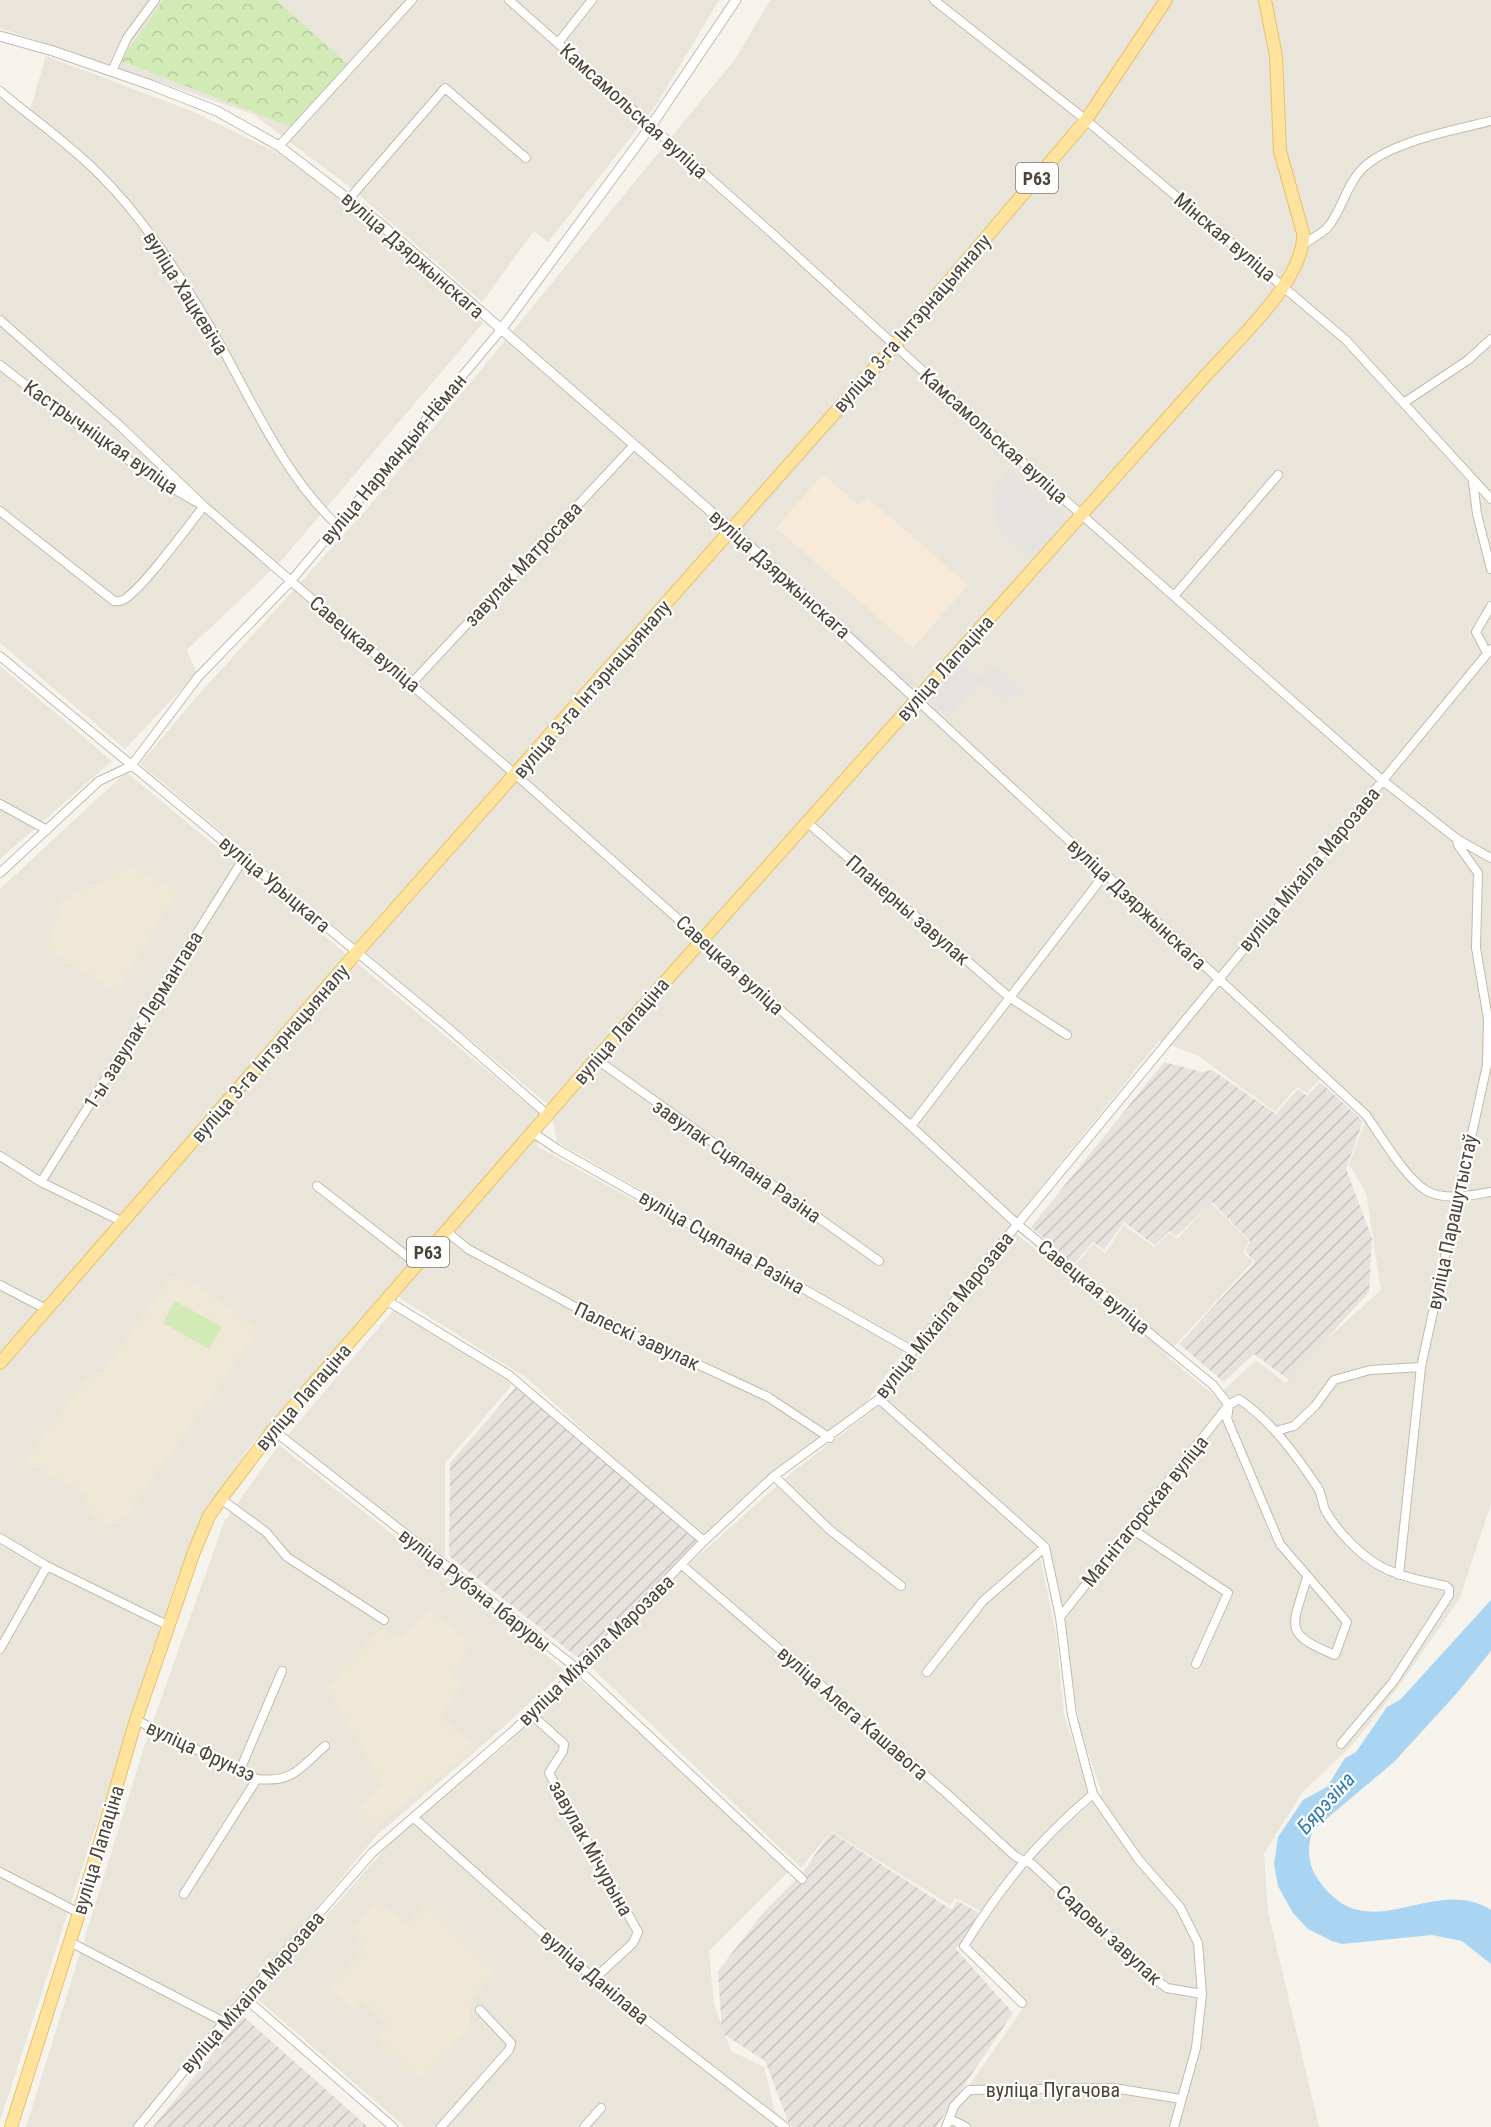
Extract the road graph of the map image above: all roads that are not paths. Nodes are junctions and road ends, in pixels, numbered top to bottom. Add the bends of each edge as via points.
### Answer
1 (155, 0) edge
2 (412, 0) edge
3 (509, 0) edge
4 (592, 0) edge
5 (736, 0) edge
6 (934, 0) edge
7 (1166, 0) edge
8 (1265, 0) edge
9 (0, 36) edge
10 (558, 43) junction
11 (112, 71) junction
12 (0, 91) edge
13 (1086, 120) junction
14 (1491, 121) edge
15 (651, 126) junction
16 (279, 146) junction
17 (526, 158) dead end
18 (349, 199) junction
19 (1304, 244) junction
20 (1284, 286) junction
21 (0, 320) edge
22 (500, 331) junction
23 (1491, 339) edge
24 (894, 346) junction
25 (0, 366) edge
26 (1405, 402) junction
27 (634, 446) junction
28 (1278, 475) dead end
29 (1473, 482) junction
30 (1491, 499) edge
31 (204, 506) junction
32 (0, 511) edge
33 (1082, 515) junction
34 (337, 525) junction
35 (731, 529) junction
36 (1491, 569) edge
37 (291, 581) junction
38 (1174, 596) junction
39 (1491, 606) edge
40 (1489, 651) edge
41 (0, 656) edge
42 (412, 683) junction
43 (917, 700) junction
44 (131, 766) junction
45 (516, 775) junction
46 (1382, 780) junction
47 (0, 804) edge
48 (808, 823) junction
49 (47, 830) junction
50 (1457, 839) junction
51 (244, 858) junction
52 (1491, 858) edge
53 (0, 873) edge
54 (1104, 875) junction
55 (702, 940) junction
56 (357, 952) junction
57 (1218, 979) junction
58 (1009, 997) junction
59 (1067, 1035) dead end
60 (596, 1059) junction
61 (548, 1115) junction
62 (911, 1126) junction
63 (532, 1132) junction
64 (0, 1156) edge
65 (41, 1182) junction
66 (317, 1186) dead end
67 (1491, 1192) edge
68 (1456, 1196) junction
69 (123, 1222) junction
70 (1017, 1224) junction
71 (446, 1231) junction
72 (879, 1261) dead end
73 (417, 1264) junction
74 (0, 1286) edge
75 (386, 1300) junction
76 (46, 1309) junction
77 (913, 1351) junction
78 (0, 1364) edge
79 (1421, 1367) junction
80 (879, 1399) junction
81 (1229, 1405) junction
82 (273, 1430) junction
83 (1276, 1431) junction
84 (830, 1438) junction
85 (774, 1476) junction
86 (221, 1499) junction
87 (1132, 1529) junction
88 (0, 1538) edge
89 (704, 1541) junction
90 (1045, 1547) junction
91 (682, 1565) junction
92 (46, 1566) junction
93 (1400, 1575) junction
94 (1307, 1577) junction
95 (902, 1586) dead end
96 (1060, 1617) junction
97 (384, 1620) dead end
98 (169, 1626) junction
99 (0, 1649) edge
100 (1196, 1664) dead end
101 (579, 1670) junction
102 (282, 1671) dead end
103 (927, 1672) dead end
104 (531, 1714) junction
105 (136, 1720) junction
106 (1341, 1744) dead end
107 (325, 1746) dead end
108 (240, 1770) junction
109 (257, 1779) junction
110 (1093, 1794) junction
111 (413, 1817) junction
112 (1023, 1862) junction
113 (0, 1872) edge
114 (802, 1879) dead end
115 (184, 1894) dead end
116 (79, 1913) junction
117 (70, 1942) junction
118 (594, 1979) junction
119 (1202, 1994) junction
120 (245, 1998) junction
121 (1022, 2003) dead end
122 (480, 2010) dead end
123 (224, 2022) junction
124 (1181, 2099) junction
125 (601, 2108) dead end
126 (950, 2119) junction
127 (11, 2127) edge
128 (138, 2127) edge
129 (393, 2127) edge
130 (441, 2127) edge
131 (584, 2127) edge
132 (785, 2127) edge
133 (946, 2127) edge
134 (966, 2127) edge
135 (1174, 2127) edge

1 - 11 street via 127,38
2 - 16 street
3 - 10 street, Камсамольская вуліца
4 - 10 street
5 - 15 street, вуліца Нармандыя-Нёман
6 - 13 street, Мінская вуліца
7 - 13 main road, вуліца 3-га Інтэрнацыяналу / Р63
8 - 19 main road via 1276,56 1280,151
9 - 11 street, вуліца Дзяржынскага
10 - 15 street, Камсамольская вуліца
11 - 16 street, вуліца Дзяржынскага via 218,111
12 - 34 street, вуліца Хацкевіча via 98,173 148,231 207,322 281,454 313,502
13 - 20 street, Мінская вуліца
13 - 24 main road, вуліца 3-га Інтэрнацыяналу / Р63
14 - 19 street via 1418,140 1376,159 1353,180 1326,229
15 - 22 street, вуліца Нармандыя-Нёман
15 - 24 street, Камсамольская вуліца
16 - 18 street, вуліца Дзяржынскага
17 - 18 street via 445,88
18 - 22 street, вуліца Дзяржынскага
19 - 20 main road, вуліца Лапаціна / Р63 via 1296,269
20 - 26 street, Мінская вуліца via 1346,340
20 - 33 main road, вуліца Лапаціна / Р63
21 - 31 street, Савецкая вуліца
22 - 27 street, вуліца Дзяржынскага
22 - 34 street, вуліца Нармандыя-Нёман
23 - 26 street via 1468,360
24 - 33 street, Камсамольская вуліца
24 - 35 main road, вуліца 3-га Інтэрнацыяналу / Р63
25 - 31 street, Кастрычніцкая вуліца via 115,452
26 - 29 street, Мінская вуліца
27 - 35 street, вуліца Дзяржынскага
27 - 42 street, завулак Матросава
28 - 38 street
29 - 30 street, Мінская вуліца
29 - 36 street
31 - 32 street via 119,602
31 - 37 street, Савецкая вуліца
33 - 38 street, Камсамольская вуліца
33 - 43 main road, вуліца Лапаціна / Р63
34 - 37 street, вуліца Нармандыя-Нёман
35 - 43 street, вуліца Дзяржынскага
35 - 45 main road, вуліца 3-га Інтэрнацыяналу / Р63
37 - 42 street, Савецкая вуліца
37 - 44 street, вуліца Нармандыя-Нёман via 198,677
38 - 46 street, Камсамольская вуліца
39 - 40 street via 1476,632
40 - 46 street, вуліца Міхаіла Марозава
41 - 44 street, вуліца Урыцкага
42 - 45 street, Савецкая вуліца
43 - 48 main road, вуліца Лапаціна / Р63
43 - 54 street, вуліца Дзяржынскага
44 - 49 street, вуліца Нармандыя-Нёман via 99,781
44 - 51 street, вуліца Урыцкага
45 - 55 street, Савецкая вуліца
45 - 56 main road, вуліца 3-га Інтэрнацыяналу / Р63
46 - 50 street, Камсамольская вуліца
46 - 57 street, вуліца Міхаіла Марозава
47 - 49 street
48 - 55 main road, вуліца Лапаціна / Р63
48 - 58 street, Планерны завулак
49 - 53 street, вуліца Нармандыя-Нёман
50 - 52 street, Камсамольская вуліца
50 - 68 street, вуліца Парашутыстаў via 1478,873 1476,948 1489,1038 1487,1065
51 - 56 street, вуліца Урыцкага
51 - 65 street, 1-ы завулак Лермантава
54 - 57 street, вуліца Дзяржынскага
54 - 58 street
55 - 60 main road, вуліца Лапаціна / Р63
55 - 62 street, Савецкая вуліца
56 - 61 street, вуліца Урыцкага
56 - 69 main road, вуліца 3-га Інтэрнацыяналу / Р63
57 - 68 street, вуліца Дзяржынскага via 1366,1115 1409,1175 1427,1191
57 - 70 street, вуліца Міхаіла Марозава
58 - 59 street, Планерны завулак
58 - 62 street
60 - 61 main road, вуліца Лапаціна / Р63
60 - 72 street, завулак Сцяпана Разіна
61 - 63 main road, вуліца Лапаціна / Р63
62 - 70 street, Савецкая вуліца
63 - 71 main road, вуліца Лапаціна / Р63
63 - 77 street, вуліца Сцяпана Разіна
64 - 65 street
65 - 69 street
66 - 73 street
67 - 68 street, вуліца Дзяржынскага
68 - 79 street, вуліца Парашутыстаў
69 - 76 main road, вуліца 3-га Інтэрнацыяналу / Р63
70 - 77 street, вуліца Міхаіла Марозава
70 - 81 street, Савецкая вуліца via 1213,1385
71 - 73 main road, вуліца Лапаціна / Р63
71 - 84 street, Палескі завулак via 468,1249 579,1309 768,1396
73 - 75 main road, вуліца Лапаціна / Р63
74 - 76 street
75 - 82 main road, вуліца Лапаціна / Р63
75 - 89 street via 509,1375
76 - 78 main road, вуліца 3-га Інтэрнацыяналу / Р63
77 - 80 street, вуліца Міхаіла Марозава
79 - 83 street via 1370,1370 1334,1380 1294,1426
79 - 93 street, вуліца Парашутыстаў
80 - 84 street, вуліца Міхаіла Марозава
80 - 90 street
81 - 83 street via 1239,1399 1260,1413
81 - 87 street, Магнітагорская вуліца
81 - 94 street via 1227,1419 1280,1544
82 - 86 main road, вуліца Лапаціна / Р63
82 - 101 street, вуліца Рубэна Ібаруры
83 - 93 street via 1320,1491 1325,1510 1353,1545
84 - 85 street, вуліца Міхаіла Марозава
85 - 89 street, вуліца Міхаіла Марозава
85 - 95 street via 830,1530
86 - 97 street via 266,1532 287,1557
86 - 98 main road, вуліца Лапаціна / Р63 via 201,1533
87 - 96 street, Магнітагорская вуліца
87 - 100 street via 1228,1593
88 - 92 street
89 - 91 street, вуліца Міхаіла Марозава
90 - 96 street
90 - 103 street via 983,1601
91 - 101 street, вуліца Міхаіла Марозава
91 - 112 street, вуліца Алега Кашавога
92 - 98 street
92 - 99 street
93 - 106 street via 1446,1586 1449,1595 1393,1682
94 - 94 street via 1294,1624 1297,1634 1335,1655 1347,1622
96 - 110 street via 1072,1714
98 - 105 main road, вуліца Лапаціна / Р63
101 - 104 street, вуліца Міхаіла Марозава
101 - 114 street, вуліца Рубэна Ібаруры
102 - 108 street
104 - 111 street, вуліца Міхаіла Марозава
104 - 118 street, завулак Мічурына via 564,1744 549,1773 638,1932 633,1943
105 - 108 street, вуліца Фрунзэ
105 - 116 main road, вуліца Лапаціна / Р63
107 - 109 street, вуліца Фрунзэ via 292,1776 277,1781
108 - 109 street, вуліца Фрунзэ
109 - 115 street
110 - 112 street
110 - 119 street via 1139,1860 1180,1907 1198,1943
111 - 118 street, вуліца Данілава
111 - 120 street, вуліца Міхаіла Марозава via 372,1853
112 - 119 street, Садовы завулак via 1032,1863 1136,1965 1167,1988
112 - 121 street via 964,1946
113 - 116 street
116 - 117 main road, вуліца Лапаціна / Р63
117 - 123 street
117 - 127 main road, вуліца Лапаціна / Р63
118 - 132 street, вуліца Данілава
119 - 124 street via 1196,2048
120 - 123 street, вуліца Міхаіла Марозава
120 - 129 street
122 - 130 street via 508,2037 509,2050
123 - 128 street, вуліца Міхаіла Марозава
124 - 126 street, вуліца Пугачова via 1114,2088 969,2090 954,2106
124 - 135 street
125 - 131 street
126 - 133 street, вуліца Пугачова
126 - 134 street

